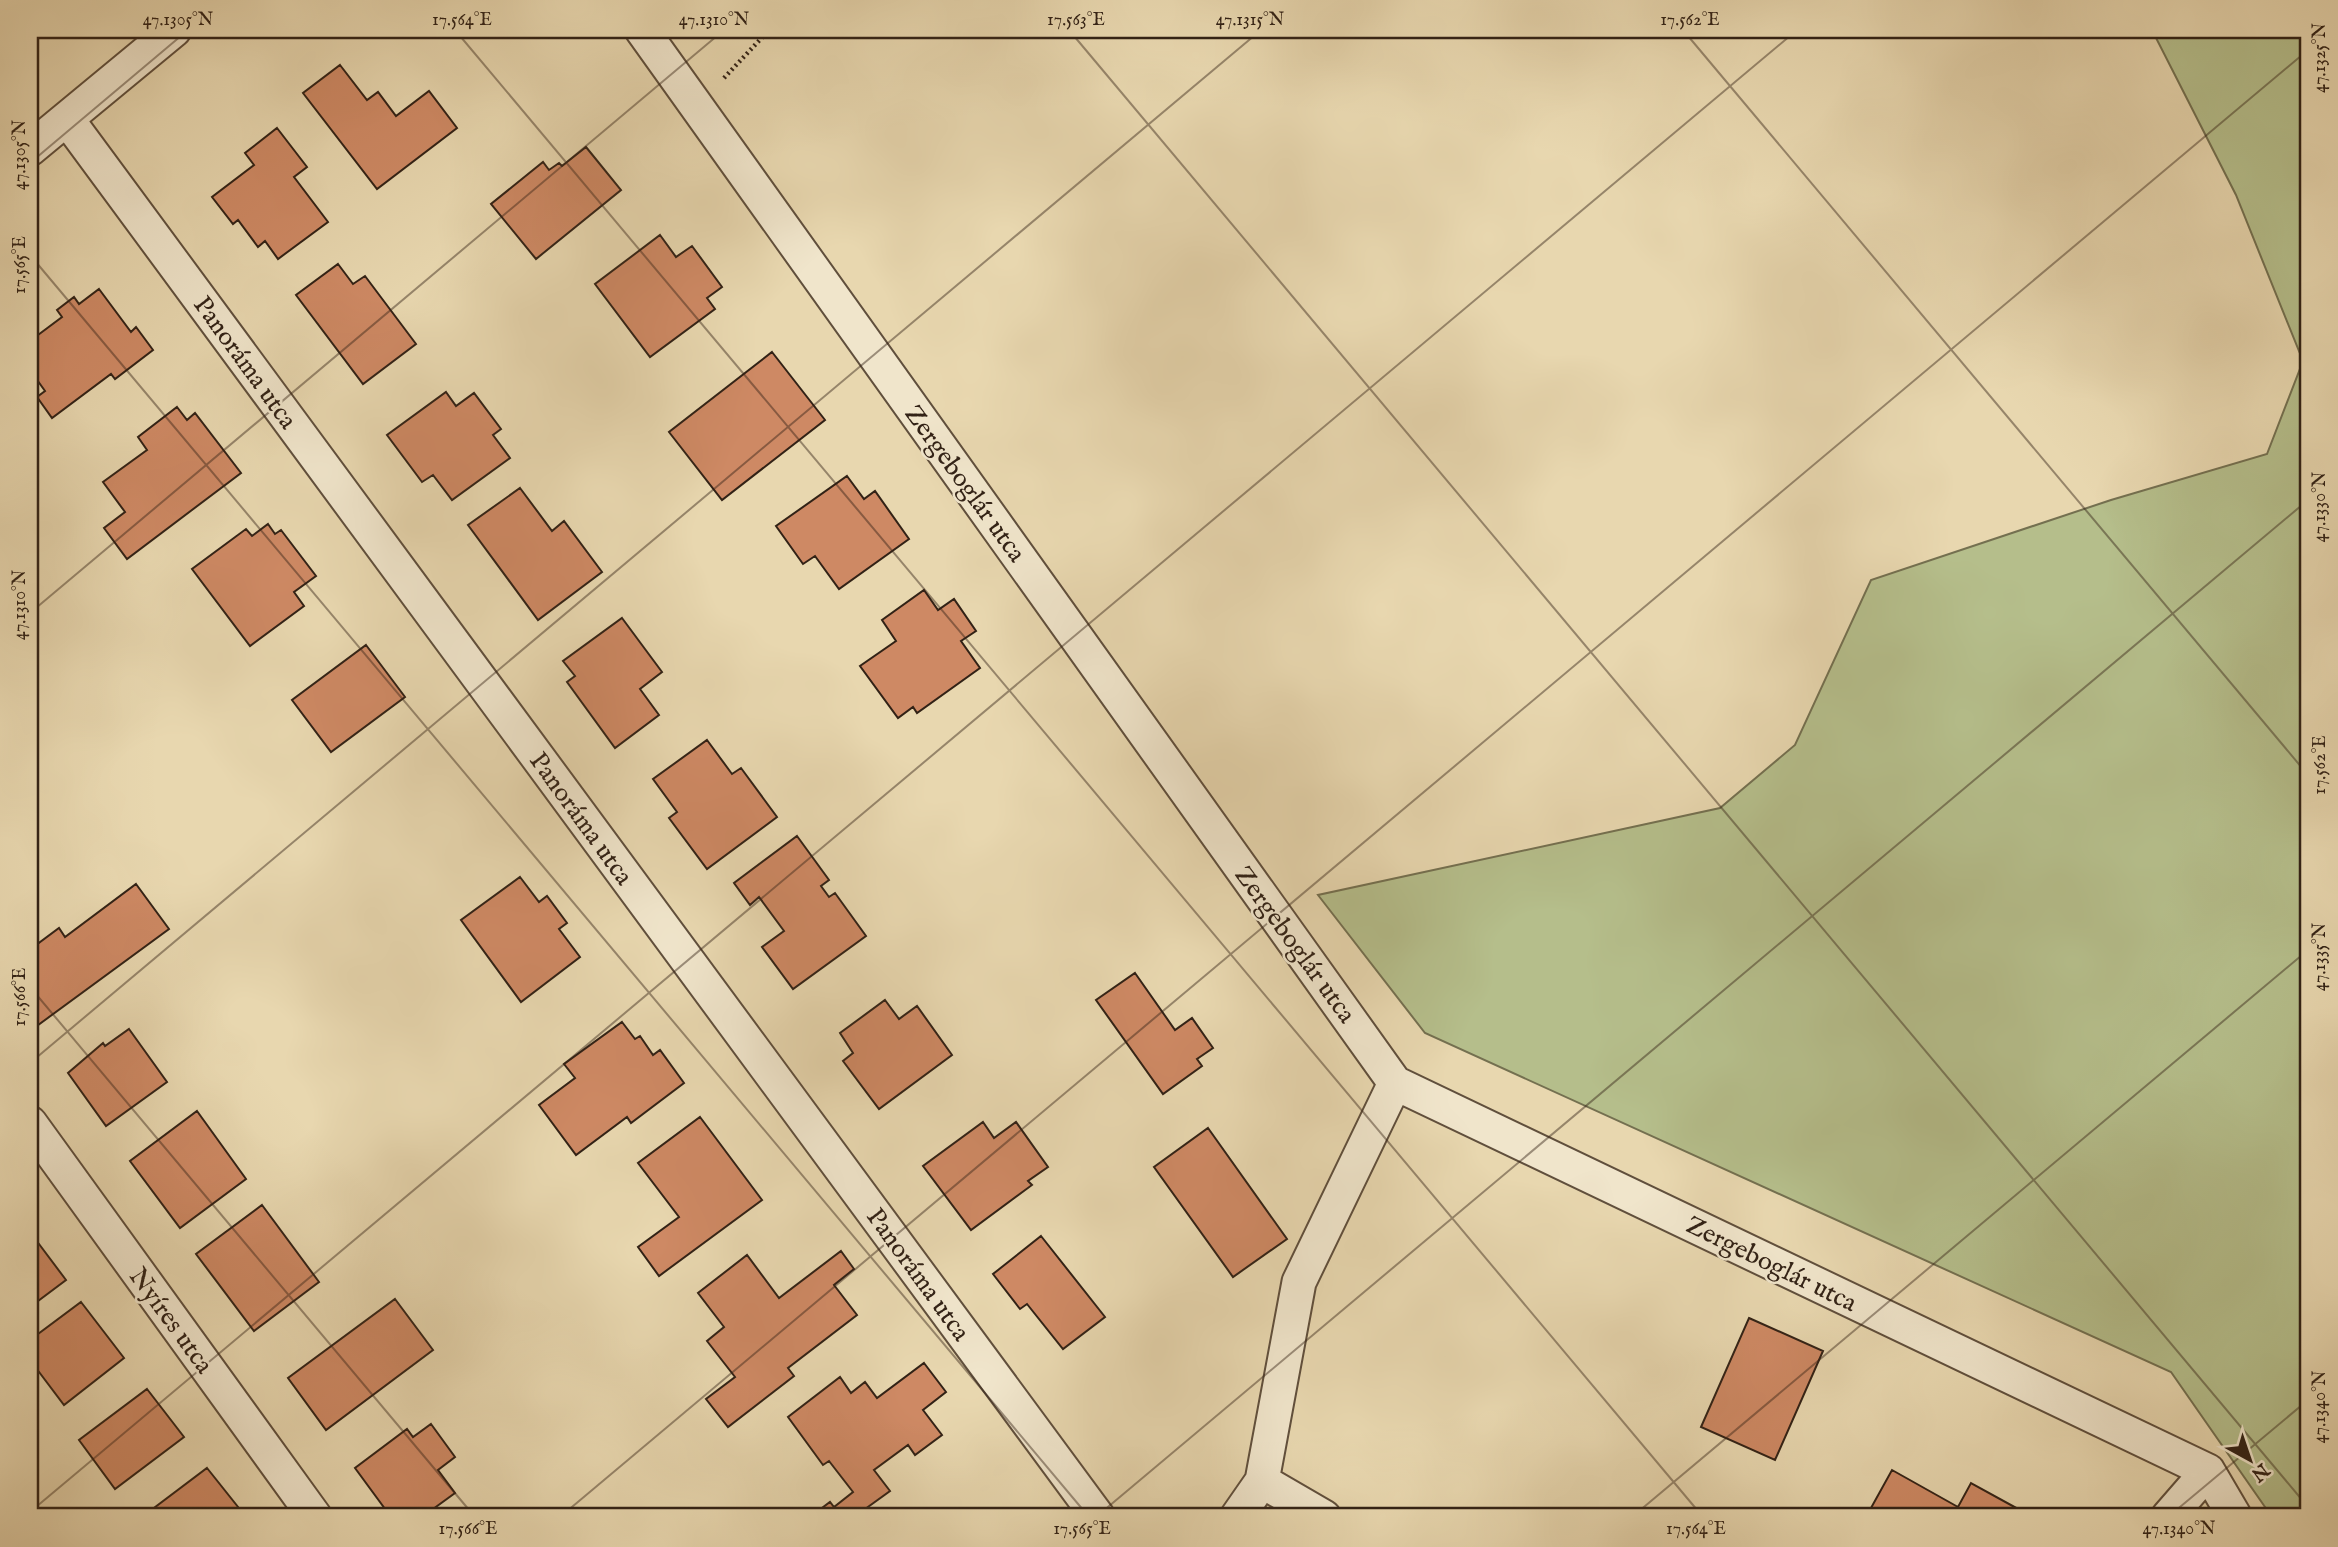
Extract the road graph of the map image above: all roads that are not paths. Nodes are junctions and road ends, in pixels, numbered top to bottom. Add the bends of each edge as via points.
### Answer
1 (174, 30) edge
2 (642, 30) edge
3 (67, 119) junction
4 (30, 149) edge
5 (1395, 1083) junction
6 (30, 1124) edge
7 (2208, 1471) junction
8 (1262, 1481) junction
9 (315, 1517) edge
10 (1098, 1517) edge
11 (1237, 1517) edge
12 (1324, 1517) edge
13 (2168, 1517) edge
14 (2235, 1517) edge

1 - 3 street
2 - 5 street, Zergeboglár utca
3 - 4 street
3 - 10 street, Panoráma utca
5 - 7 street, Zergeboglár utca
5 - 8 street via 1299,1282
6 - 9 street, Nyíres utca
7 - 13 street
7 - 14 street
8 - 11 street
8 - 12 street

